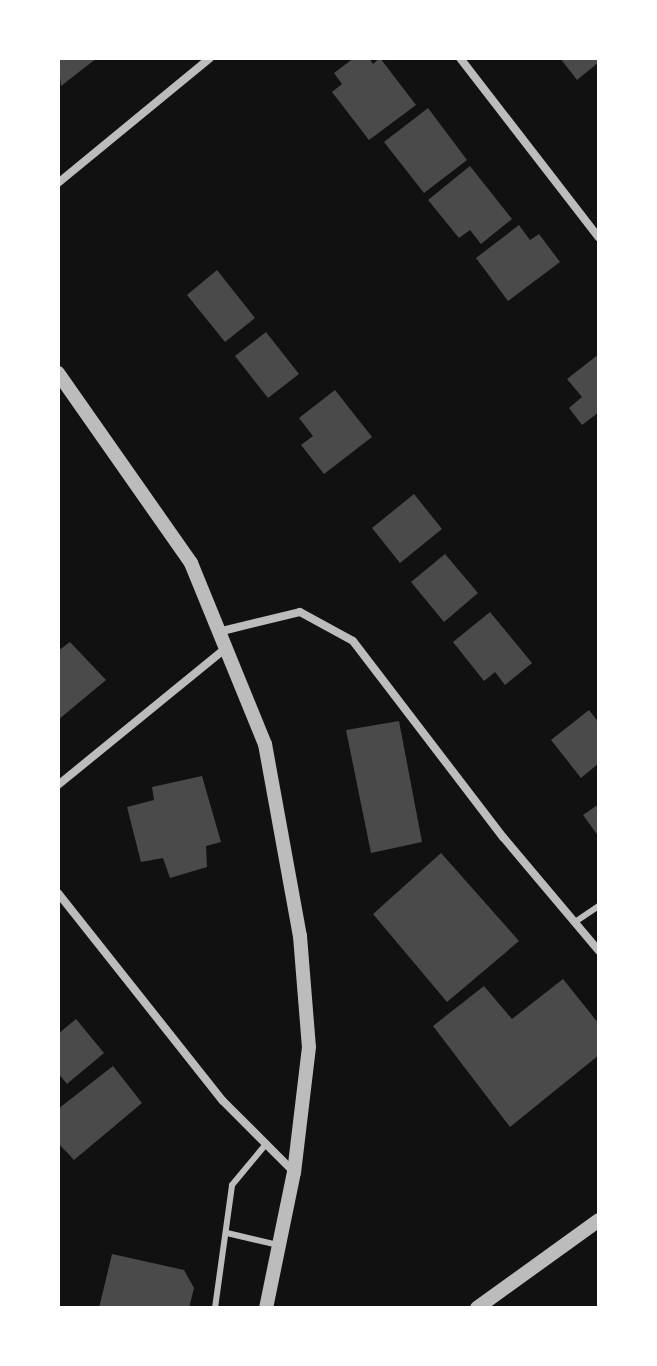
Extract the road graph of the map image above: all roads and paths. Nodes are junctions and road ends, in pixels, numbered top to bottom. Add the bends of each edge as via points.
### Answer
1 (210, 58) edge
2 (460, 58) edge
3 (58, 183) edge
4 (599, 238) edge
5 (58, 373) edge
6 (218, 632) junction
7 (225, 649) junction
8 (58, 785) edge
9 (58, 893) edge
10 (599, 906) edge
11 (575, 922) junction
12 (599, 951) edge
13 (266, 1144) junction
14 (294, 1172) junction
15 (599, 1220) edge
16 (227, 1233) junction
17 (280, 1245) junction
18 (215, 1308) edge
19 (266, 1308) edge
20 (477, 1308) edge

1 - 3 street
2 - 4 street
5 - 6 street via 191,563
6 - 7 street
6 - 11 street via 300,612 353,641
7 - 8 street
7 - 14 street via 265,744 300,936 309,1047
9 - 13 street via 223,1101
10 - 11 lane
11 - 12 street
13 - 14 street
13 - 16 lane via 232,1185
14 - 17 street
15 - 20 street
16 - 17 lane
16 - 18 lane
17 - 19 street

